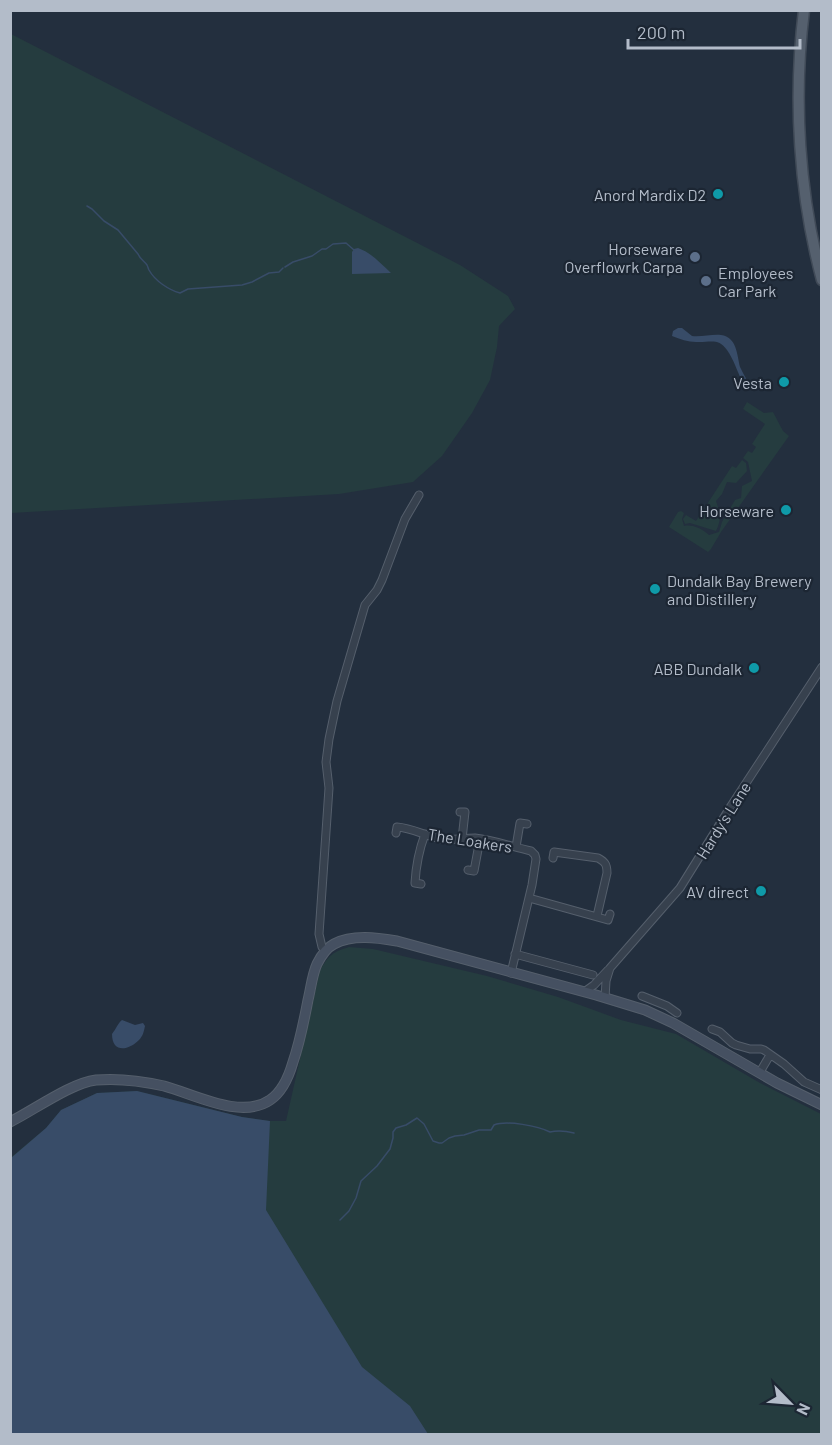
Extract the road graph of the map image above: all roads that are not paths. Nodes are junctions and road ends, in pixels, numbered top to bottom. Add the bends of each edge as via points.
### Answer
1 (804, 10) edge
2 (822, 280) edge
3 (419, 495) dead end
4 (822, 667) edge
5 (460, 812) dead end
6 (527, 824) dead end
7 (396, 833) dead end
8 (425, 834) junction
9 (462, 839) junction
10 (480, 839) junction
11 (516, 848) junction
12 (553, 858) dead end
13 (468, 870) dead end
14 (421, 884) dead end
15 (529, 898) junction
16 (610, 914) dead end
17 (597, 916) junction
18 (326, 950) junction
19 (515, 954) junction
20 (610, 968) junction
21 (511, 973) junction
22 (593, 975) dead end
23 (584, 992) junction
24 (642, 996) dead end
25 (605, 998) junction
26 (657, 1002) junction
27 (650, 1012) junction
28 (677, 1014) dead end
29 (712, 1029) dead end
30 (770, 1055) junction
31 (759, 1072) junction
32 (822, 1090) edge
33 (822, 1105) edge
34 (10, 1122) edge

1 - 2 main road via 800,136 808,217
3 - 18 street via 405,519 382,580 365,605 337,700 326,762 329,788 319,934
4 - 20 street, Hardy's Lane via 680,888
5 - 9 street via 465,812
6 - 11 street via 520,823
7 - 8 street, The Loakers via 397,827
8 - 9 street, The Loakers
8 - 14 street via 415,883
9 - 10 street, The Loakers
10 - 11 street, The Loakers
10 - 13 street via 474,871
11 - 15 street, The Loakers via 535,855
12 - 17 street via 554,852 604,861 607,873
15 - 17 street
15 - 19 street, The Loakers
16 - 17 street via 608,920
18 - 21 main road via 343,941 383,939
18 - 34 main road via 316,966 291,1068 280,1091 270,1100 246,1107 230,1106 166,1086 103,1080 79,1084
19 - 21 street, The Loakers
19 - 22 street
20 - 23 street, Hardy's Lane
20 - 25 street
21 - 23 main road
23 - 25 main road
24 - 26 street
25 - 27 main road
26 - 27 street
26 - 28 street
27 - 31 main road
29 - 30 street via 732,1043
30 - 31 street
30 - 32 street via 804,1082
31 - 33 main road

